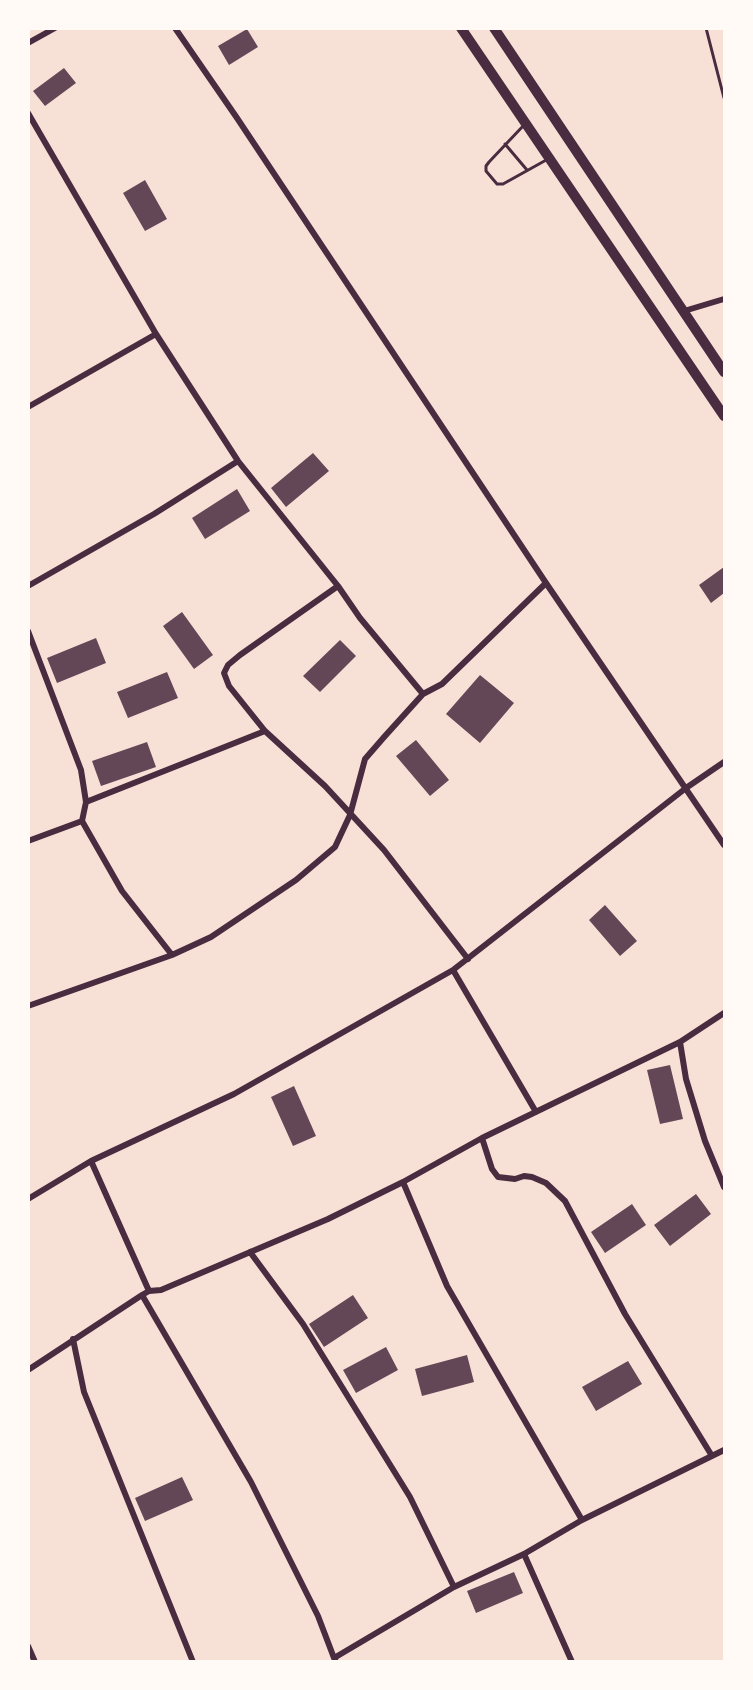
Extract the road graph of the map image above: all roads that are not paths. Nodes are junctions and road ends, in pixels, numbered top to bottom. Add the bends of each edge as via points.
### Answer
1 (55, 28) edge
2 (175, 28) edge
3 (461, 28) edge
4 (494, 28) edge
5 (706, 28) edge
6 (28, 43) edge
7 (724, 98) edge
8 (28, 113) edge
9 (525, 123) junction
10 (505, 144) junction
11 (548, 158) junction
12 (527, 170) junction
13 (724, 299) edge
14 (684, 311) junction
15 (156, 334) junction
16 (724, 372) edge
17 (28, 407) edge
18 (724, 416) edge
19 (238, 461) junction
20 (546, 583) junction
21 (28, 586) edge
22 (338, 586) junction
23 (28, 631) edge
24 (423, 694) junction
25 (266, 731) junction
26 (724, 762) edge
27 (686, 788) junction
28 (86, 802) junction
29 (350, 815) junction
30 (82, 821) junction
31 (28, 841) edge
32 (724, 845) edge
33 (172, 955) junction
34 (468, 959) junction
35 (453, 970) junction
36 (28, 1006) edge
37 (724, 1013) edge
38 (680, 1042) junction
39 (536, 1112) junction
40 (482, 1138) junction
41 (91, 1161) junction
42 (403, 1182) junction
43 (724, 1187) edge
44 (28, 1199) edge
45 (250, 1252) junction
46 (146, 1293) junction
47 (73, 1339) junction
48 (28, 1370) edge
49 (724, 1452) edge
50 (712, 1456) junction
51 (582, 1520) junction
52 (524, 1554) junction
53 (454, 1587) junction
54 (28, 1647) edge
55 (335, 1660) edge
56 (34, 1662) edge
57 (193, 1662) edge
58 (572, 1662) edge

1 - 6 street
2 - 20 street
3 - 9 highway
4 - 14 highway
5 - 7 lane
8 - 15 street
9 - 10 lane
9 - 11 highway
10 - 12 lane
10 - 12 lane via 486,171 498,184 503,184
11 - 12 lane
11 - 18 highway
13 - 14 street
14 - 16 highway
15 - 17 street
15 - 19 street
19 - 21 street
19 - 22 street
20 - 24 street via 442,684
20 - 27 street
22 - 24 street
22 - 25 street via 228,665 224,673 229,686
23 - 28 street via 81,770
24 - 29 street via 365,759
25 - 28 street
25 - 29 street
26 - 27 street
27 - 32 street
27 - 34 street
28 - 30 street
29 - 33 street via 335,847 296,880 211,937
29 - 34 street via 384,850
30 - 31 street
30 - 33 street via 122,891
33 - 36 street
34 - 35 street
35 - 39 street
35 - 41 street via 234,1094
37 - 38 street
38 - 39 street
38 - 43 street via 686,1079
39 - 40 street
40 - 42 street
40 - 50 street via 498,1177 532,1177 546,1183 565,1201 625,1314
41 - 44 street
41 - 46 street
42 - 45 street
42 - 51 street via 447,1286
45 - 46 street
45 - 53 street via 303,1324 410,1497
46 - 47 street
46 - 55 street via 251,1482 318,1616
47 - 48 street
47 - 57 street via 84,1392
49 - 50 street
50 - 51 street
51 - 52 street
52 - 53 street
52 - 58 street
53 - 55 street
54 - 56 street

